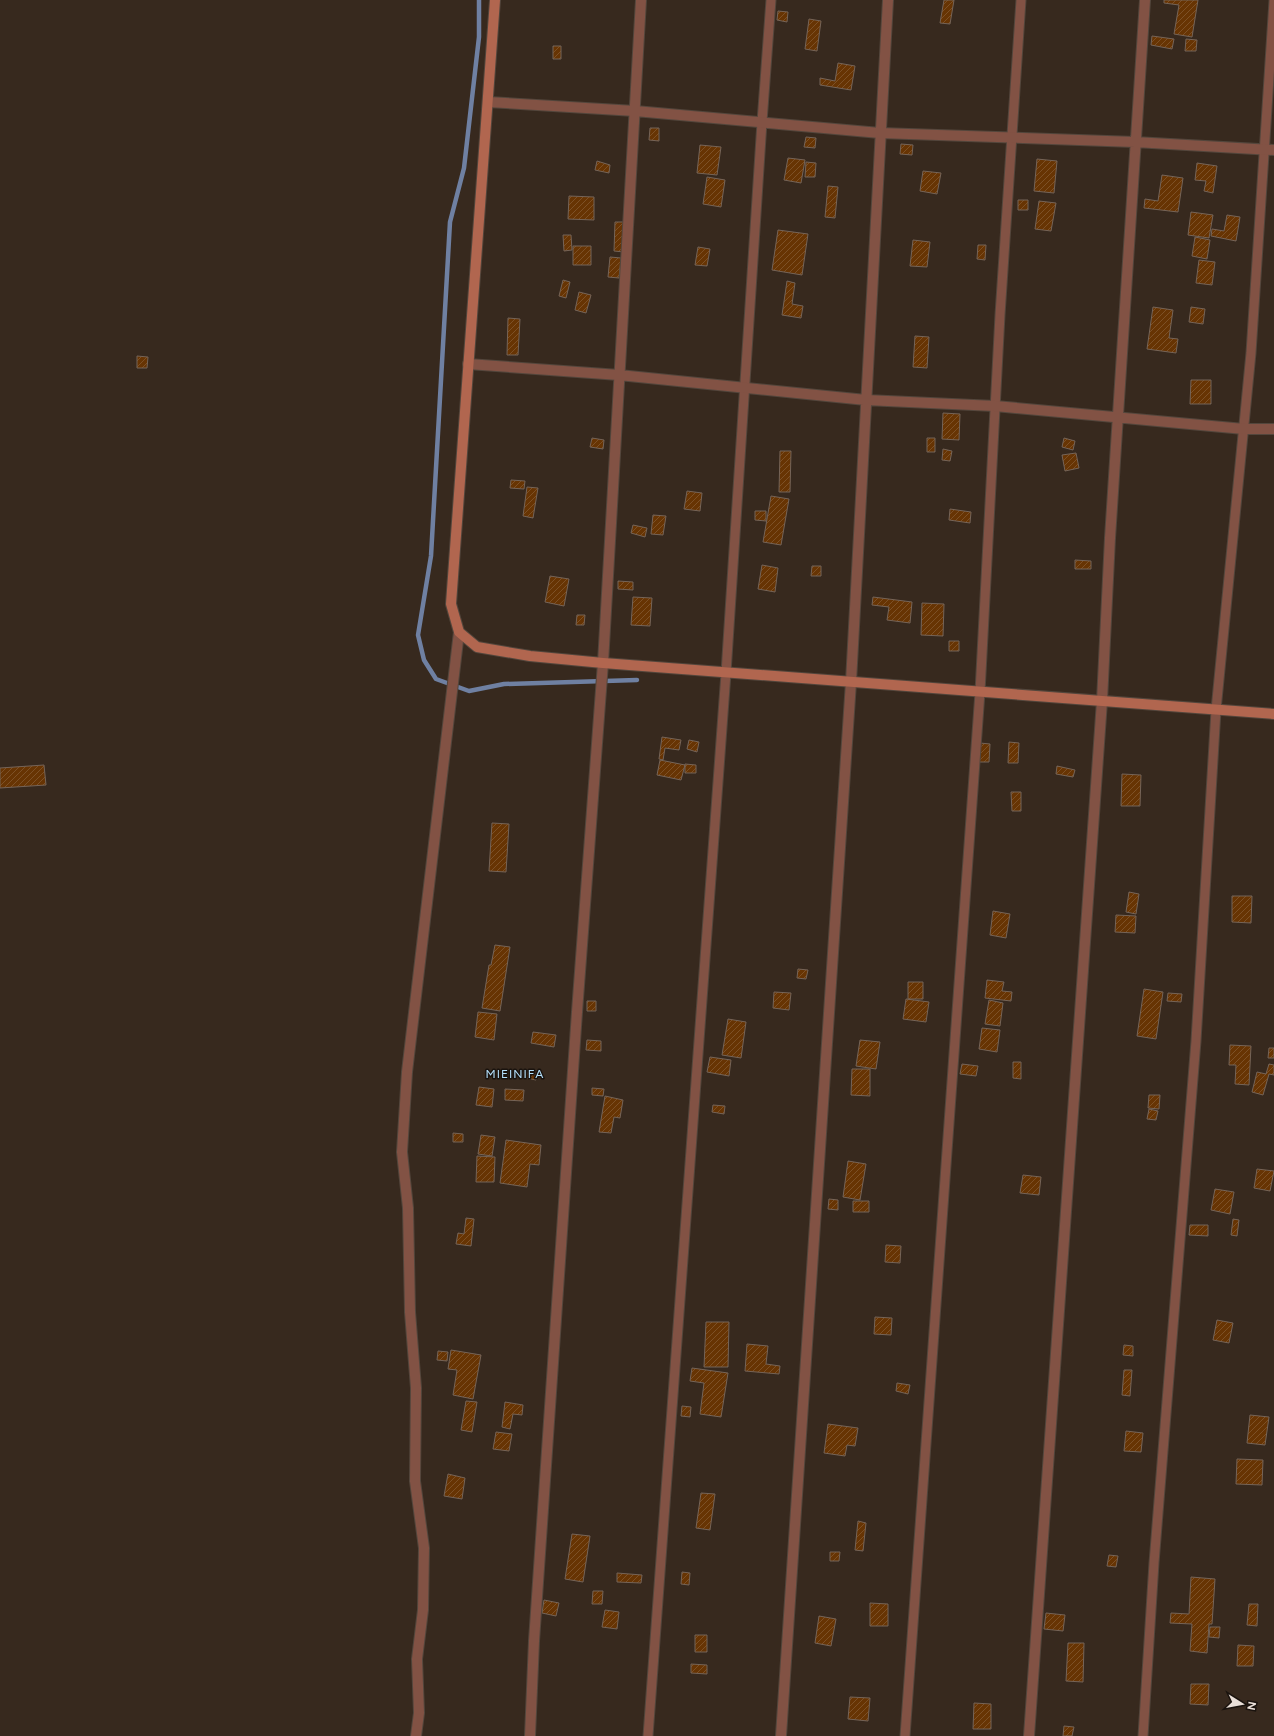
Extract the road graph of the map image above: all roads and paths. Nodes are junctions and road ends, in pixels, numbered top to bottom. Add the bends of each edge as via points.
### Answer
1 (495, 0) edge
2 (642, 0) edge
3 (771, 0) edge
4 (888, 0) edge
5 (1021, 0) edge
6 (1145, 0) edge
7 (1274, 1) edge
8 (488, 102) junction
9 (635, 111) junction
10 (762, 122) junction
11 (880, 133) junction
12 (1012, 138) junction
13 (1135, 142) junction
14 (1269, 150) edge
15 (468, 364) junction
16 (619, 375) junction
17 (746, 388) junction
18 (866, 400) junction
19 (995, 406) junction
20 (1118, 418) junction
21 (1244, 429) junction
22 (1274, 429) edge
23 (459, 632) junction
24 (603, 663) junction
25 (726, 673) junction
26 (851, 682) junction
27 (980, 692) junction
28 (1102, 701) junction
29 (1216, 710) junction
30 (1274, 714) edge
31 (416, 1736) edge
32 (530, 1736) edge
33 (648, 1736) edge
34 (781, 1736) edge
35 (905, 1736) edge
36 (1028, 1736) edge
37 (1143, 1736) edge

1 - 8 street
2 - 9 street
3 - 10 lane
4 - 11 street
5 - 12 lane
6 - 13 street
7 - 14 lane
8 - 9 street
8 - 15 street
9 - 10 street
9 - 16 street
10 - 11 street
10 - 17 lane
11 - 12 street
11 - 18 street
12 - 13 street
12 - 19 lane
13 - 14 street
13 - 20 street
14 - 21 lane
15 - 16 street
15 - 23 street via 451,604
16 - 17 street
16 - 24 street
17 - 18 street
17 - 25 lane
18 - 19 street
18 - 26 street
19 - 20 street
19 - 27 lane
20 - 21 street
20 - 28 street
21 - 22 street
21 - 29 lane
23 - 24 street via 477,647 530,656
23 - 31 street via 410,1050 402,1152 408,1208 410,1312 416,1388 415,1481 424,1548 423,1610 417,1658 419,1713
24 - 25 street
24 - 32 street via 576,1020 535,1625
25 - 26 street
25 - 33 lane
26 - 27 street
26 - 34 street
27 - 28 street
27 - 35 lane
28 - 29 street
28 - 36 street
29 - 30 street
29 - 37 lane via 1196,1041

